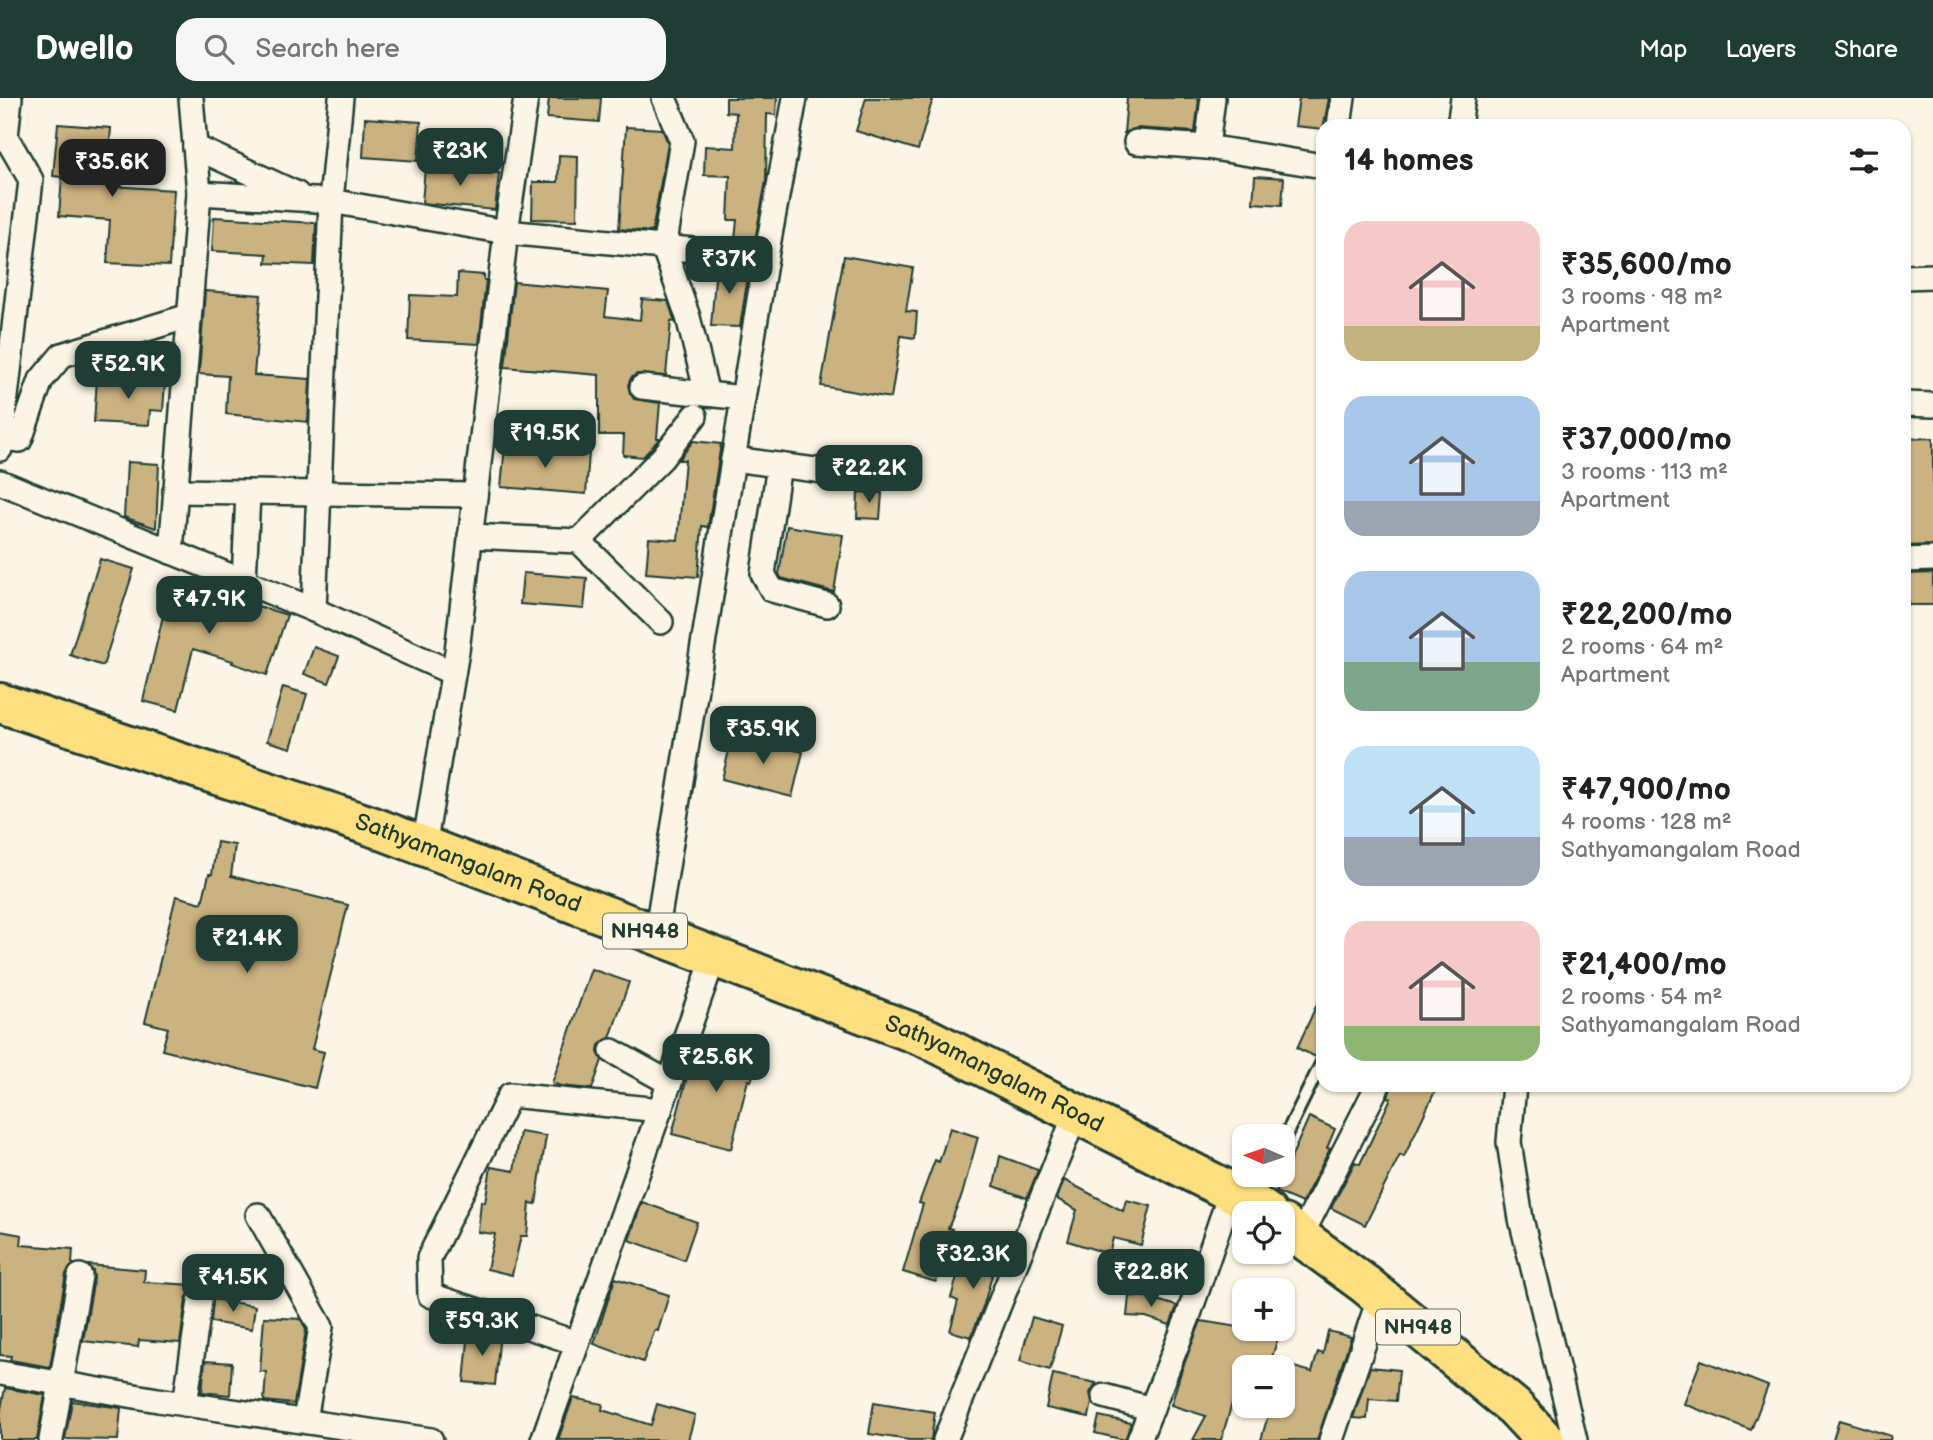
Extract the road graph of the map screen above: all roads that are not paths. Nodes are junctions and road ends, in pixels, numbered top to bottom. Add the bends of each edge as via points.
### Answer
1 (10, 98) edge
2 (191, 98) edge
3 (341, 98) edge
4 (526, 98) edge
5 (664, 98) edge
6 (795, 98) edge
7 (1213, 98) edge
8 (1343, 98) edge
9 (1463, 98) edge
10 (1340, 119) edge
11 (1460, 119) edge
12 (1136, 142) dead end
13 (195, 147) junction
14 (1207, 147) junction
15 (1316, 165) edge
16 (199, 194) junction
17 (308, 200) junction
18 (331, 201) junction
19 (506, 232) junction
20 (664, 248) junction
21 (765, 257) junction
22 (1933, 276) edge
23 (1911, 277) edge
24 (189, 316) junction
25 (642, 387) dead end
26 (706, 394) junction
27 (743, 398) junction
28 (1911, 404) edge
29 (1933, 405) edge
30 (695, 416) dead end
31 (1, 443) edge
32 (733, 459) junction
33 (779, 465) junction
34 (869, 477) dead end
35 (0, 482) edge
36 (175, 491) junction
37 (248, 493) junction
38 (319, 494) junction
39 (475, 495) junction
40 (470, 536) junction
41 (579, 541) junction
42 (171, 552) junction
43 (1911, 559) edge
44 (1933, 559) edge
45 (244, 582) junction
46 (827, 605) dead end
47 (314, 610) junction
48 (661, 622) dead end
49 (453, 673) junction
50 (0, 703) edge
51 (425, 847) junction
52 (656, 935) junction
53 (714, 957) junction
54 (612, 1051) dead end
55 (1316, 1074) edge
56 (670, 1083) junction
57 (1372, 1092) edge
58 (1513, 1092) edge
59 (660, 1110) junction
60 (1076, 1113) junction
61 (1292, 1124) edge
62 (1255, 1201) edge
63 (1272, 1201) edge
64 (258, 1215) dead end
65 (1295, 1229) edge
66 (1232, 1256) edge
67 (80, 1276) dead end
68 (1380, 1296) junction
69 (200, 1301) dead end
70 (577, 1343) junction
71 (0, 1373) edge
72 (61, 1383) junction
73 (1104, 1396) dead end
74 (185, 1404) junction
75 (1152, 1409) junction
76 (306, 1420) junction
77 (389, 1437) edge
78 (51, 1440) edge
79 (431, 1440) edge
80 (543, 1440) edge
81 (945, 1440) edge
82 (1139, 1440) edge
83 (1331, 1440) edge
84 (1545, 1440) edge
85 (1575, 1440) edge

1 - 31 street via 6,137 31,180
2 - 13 street
3 - 18 street
4 - 19 street
5 - 20 street via 682,141
6 - 21 street
7 - 14 street
8 - 10 street
9 - 11 street
12 - 14 street
13 - 16 street
13 - 17 street
14 - 15 street
16 - 17 street
16 - 24 street
17 - 18 street
18 - 19 street
18 - 38 street
19 - 20 street
19 - 39 street
20 - 21 street
20 - 26 street via 688,317
21 - 27 street
22 - 23 street
24 - 31 street via 62,355 41,380 20,439
24 - 36 street
25 - 26 street
26 - 27 street
27 - 32 street
28 - 29 street
30 - 41 street via 662,458
32 - 33 street
32 - 52 street
33 - 34 street
33 - 46 street via 764,574 772,590
35 - 42 street
36 - 37 street
36 - 42 street
37 - 38 street
37 - 45 street
38 - 39 street
38 - 47 street
39 - 40 street
40 - 41 street
40 - 49 street
41 - 48 street
42 - 45 street
43 - 44 street
45 - 47 street
47 - 49 street
49 - 51 street
50 - 51 highway, Sathyamangalam Road / NH948
51 - 52 highway, Sathyamangalam Road / NH948
52 - 53 highway, Sathyamangalam Road / NH948
53 - 56 street
53 - 60 highway, Sathyamangalam Road / NH948 via 927,1038
54 - 56 street
55 - 61 lane
56 - 59 street
57 - 63 street
58 - 85 street via 1509,1142 1521,1219
59 - 70 street
59 - 70 street via 510,1095 429,1258 430,1295
60 - 62 highway, Sathyamangalam Road / NH948
60 - 81 street
64 - 76 street via 321,1327
65 - 68 highway, Sathyamangalam Road / NH948
66 - 75 street via 1188,1317
67 - 72 street
68 - 83 street
68 - 84 highway, Sathyamangalam Road / NH948 via 1514,1406
69 - 74 street
70 - 80 street
71 - 72 street
72 - 74 street
72 - 78 street
73 - 75 street
74 - 76 street
75 - 82 street
76 - 77 street
77 - 79 street

